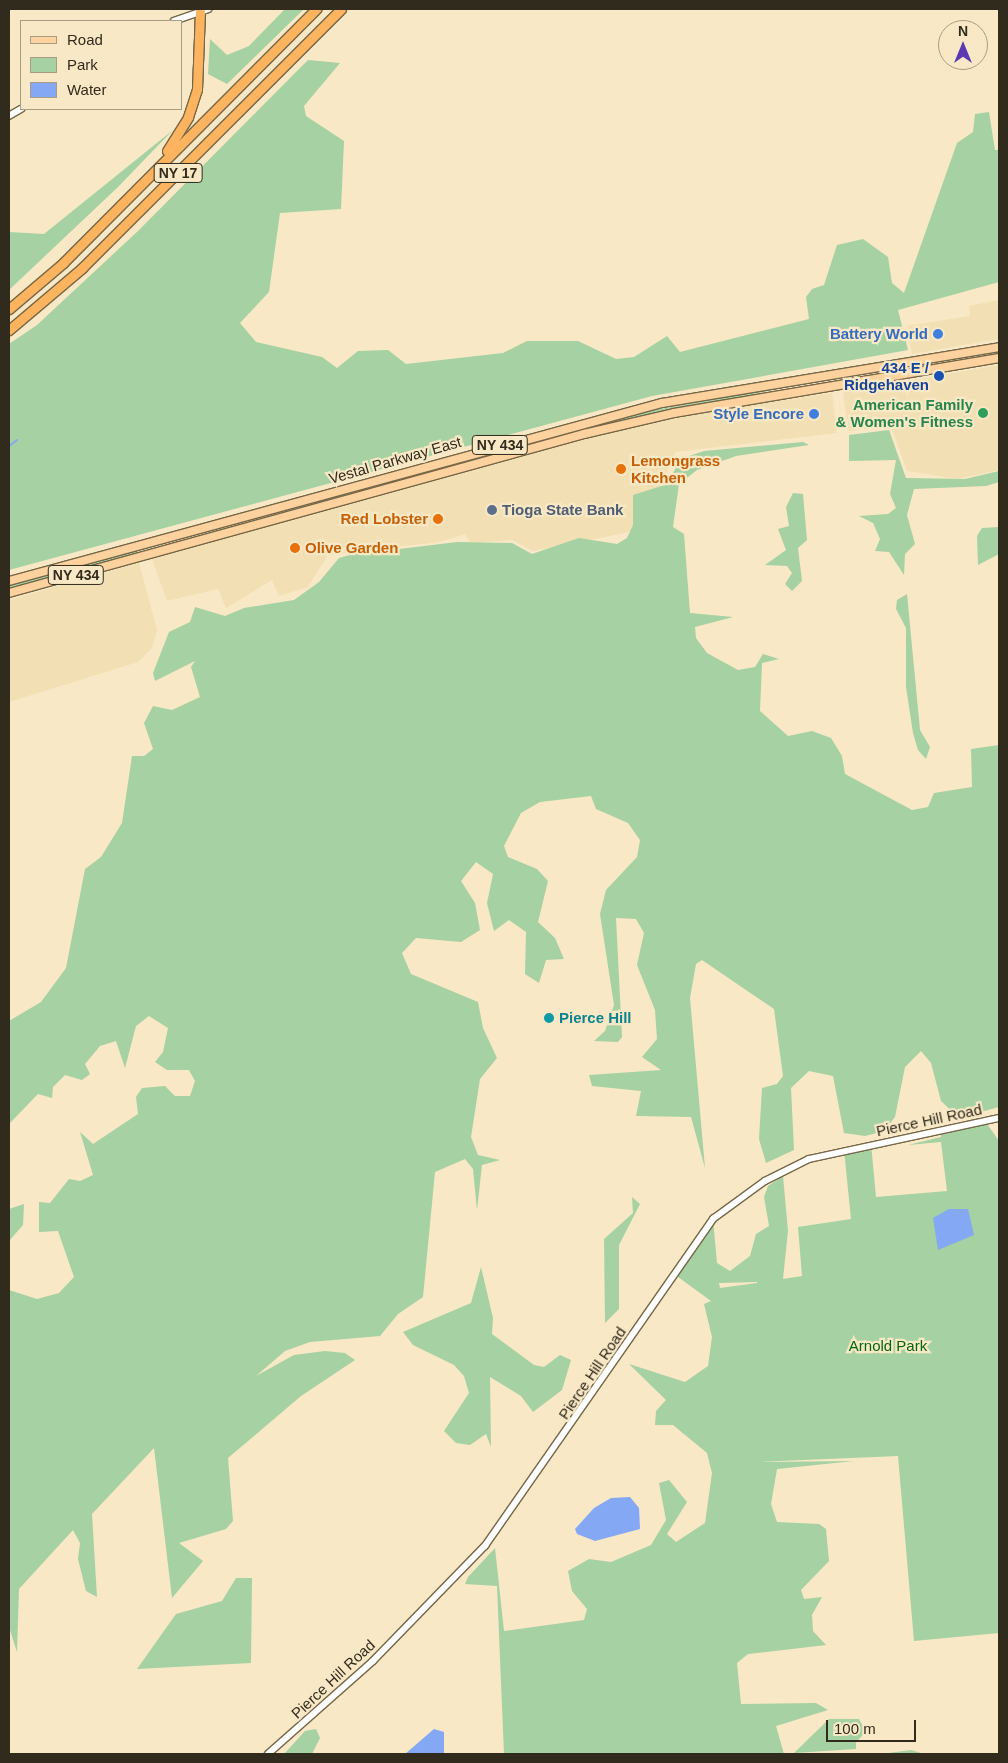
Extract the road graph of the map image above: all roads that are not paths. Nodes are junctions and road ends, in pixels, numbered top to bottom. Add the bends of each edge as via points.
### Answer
1 (316, 9) edge
2 (341, 9) edge
3 (204, 10) edge
4 (177, 20) edge
5 (20, 110) edge
6 (9, 116) edge
7 (148, 177) junction
8 (9, 310) edge
9 (9, 330) edge
10 (999, 347) edge
11 (999, 358) edge
12 (9, 581) edge
13 (9, 593) edge
14 (999, 1118) edge
15 (268, 1754) edge

1 - 7 highway, NY 17
2 - 9 highway, NY 17 via 82,268
3 - 4 street
3 - 7 highway via 194,100 178,135
5 - 6 street
7 - 8 highway, NY 17
10 - 12 main road, Vestal Parkway East / NY 434 via 662,403
11 - 13 main road, Vestal Parkway East / NY 434 via 674,413 584,434
14 - 15 street, Pierce Hill Road via 809,1159 765,1181 713,1219 485,1546 373,1661

